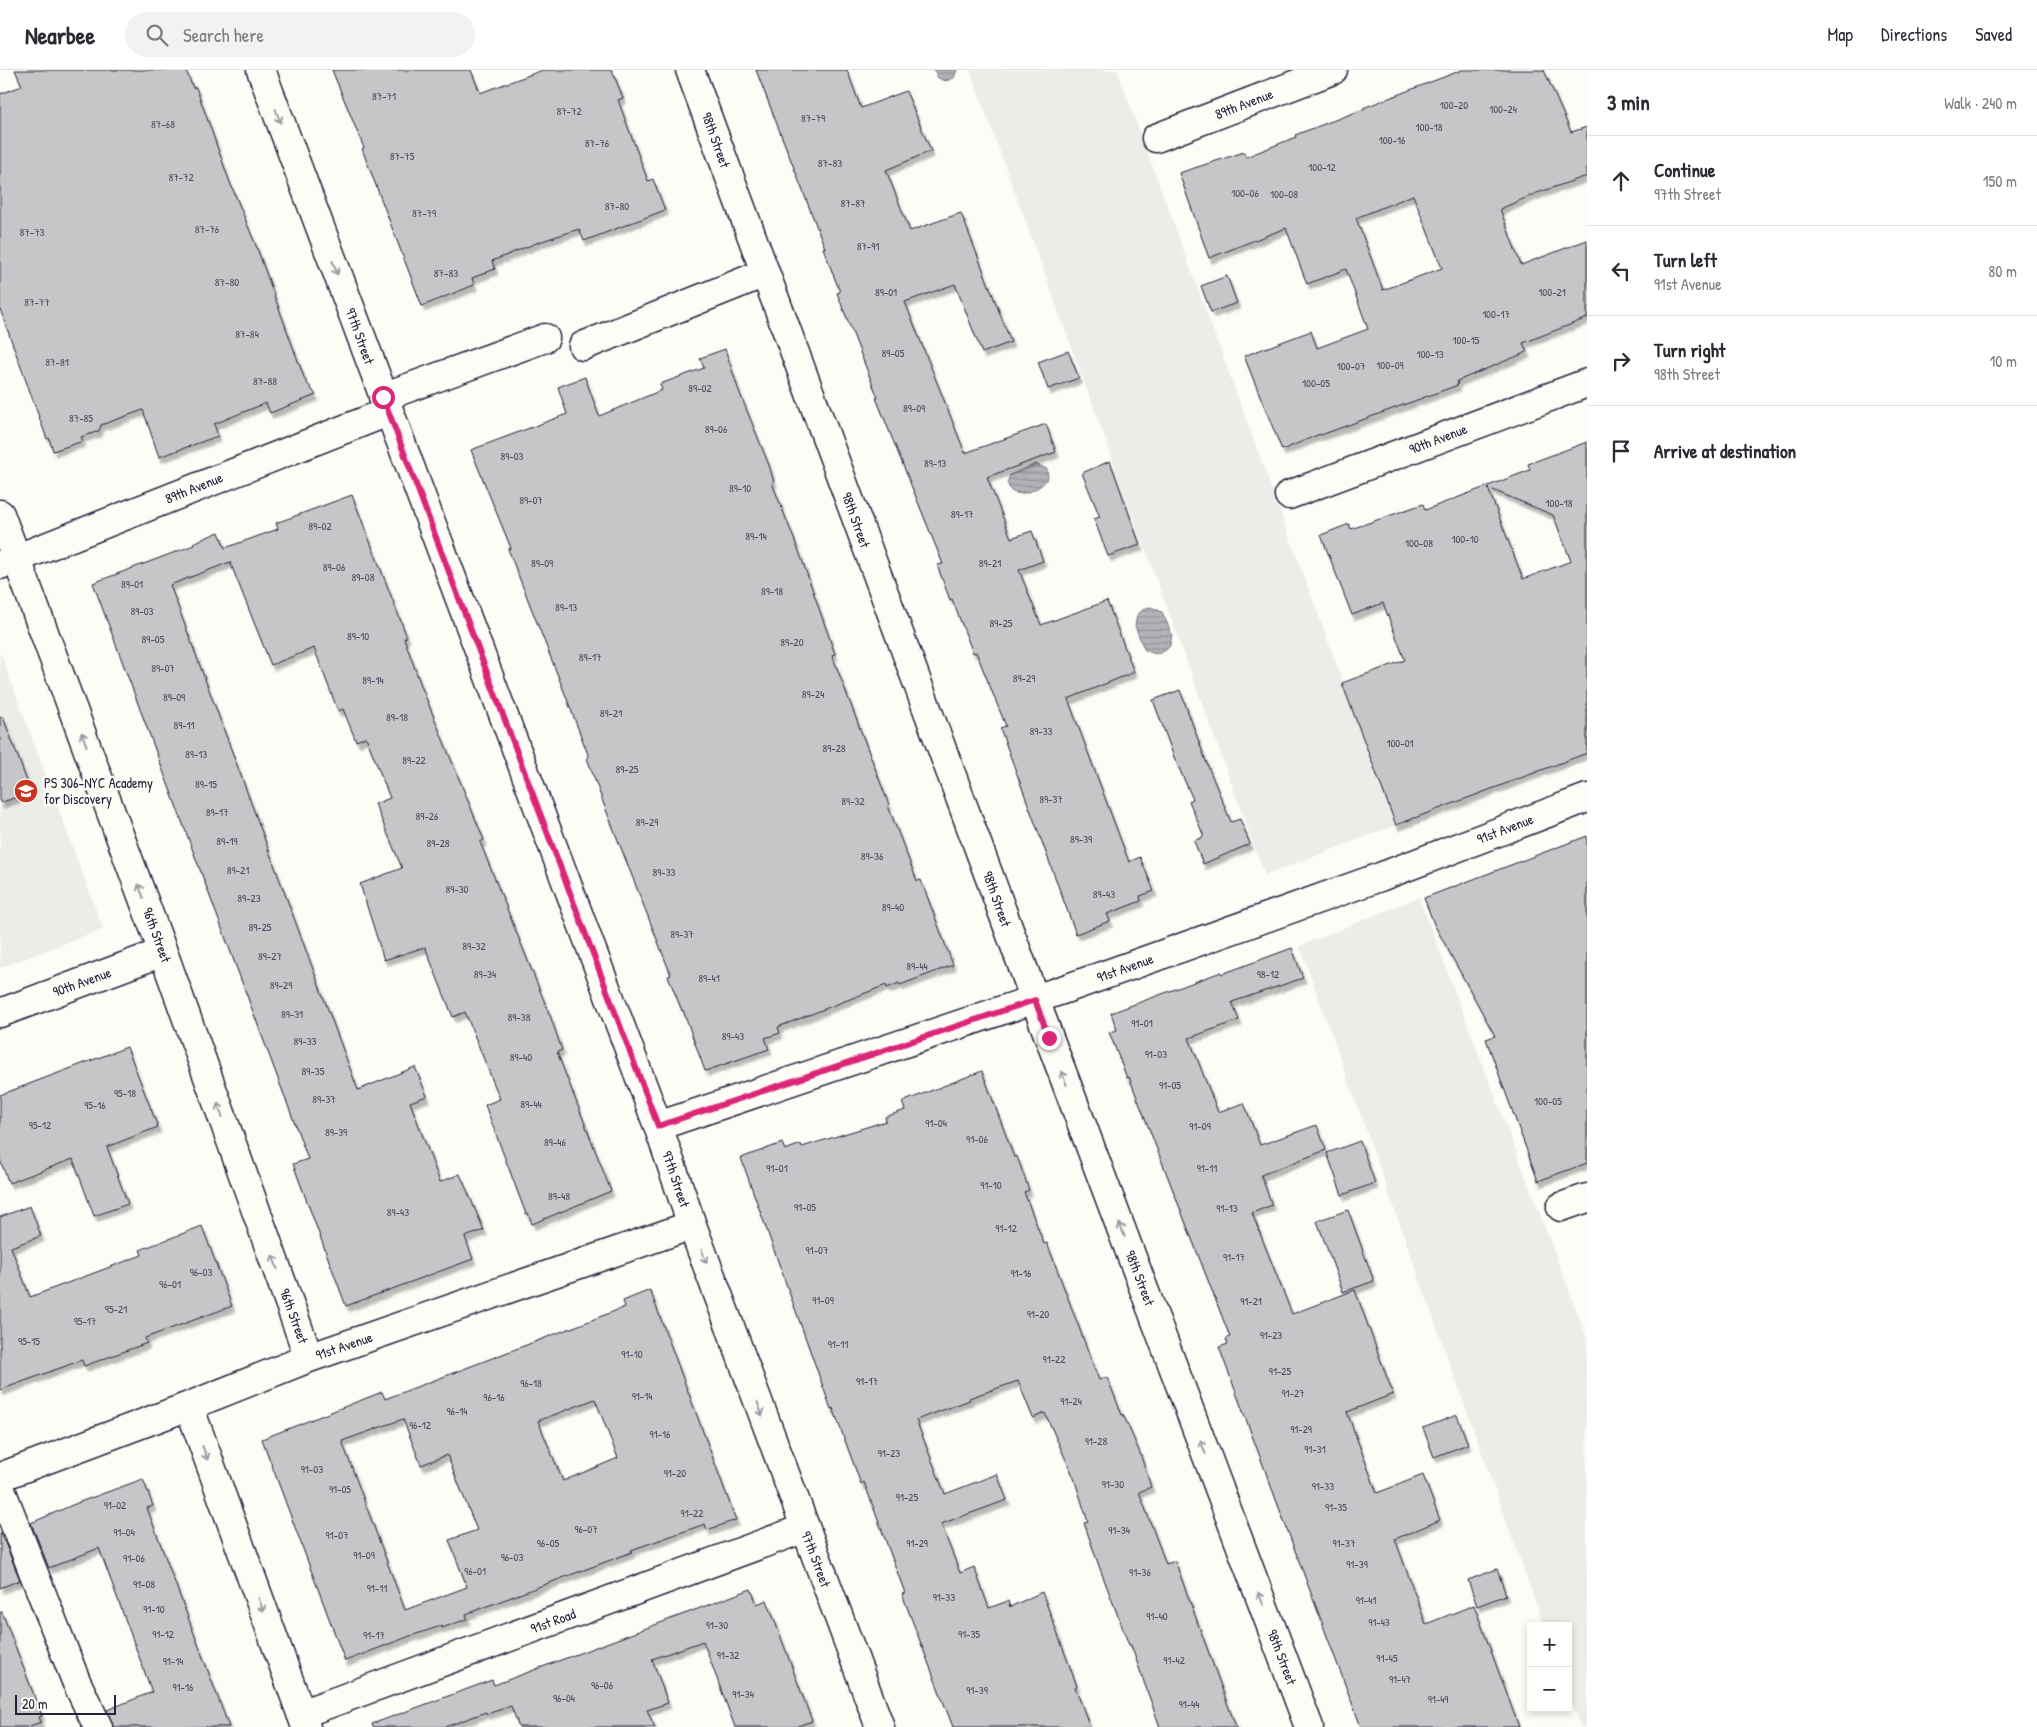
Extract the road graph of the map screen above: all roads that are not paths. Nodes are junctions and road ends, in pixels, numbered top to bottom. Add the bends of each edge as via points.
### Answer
1 (261, 70) edge
2 (690, 70) edge
3 (1333, 70) edge
4 (1156, 138) dead end
5 (765, 273) junction
6 (544, 338) dead end
7 (583, 346) dead end
8 (1587, 383) edge
9 (386, 404) junction
10 (1289, 495) dead end
11 (0, 514) edge
12 (8, 562) edge
13 (1587, 798) edge
14 (163, 952) junction
15 (1035, 1000) junction
16 (0, 1012) edge
17 (658, 1126) junction
18 (1587, 1198) edge
19 (1561, 1207) dead end
20 (692, 1225) junction
21 (309, 1358) junction
22 (189, 1406) junction
23 (0, 1477) edge
24 (0, 1487) edge
25 (805, 1528) junction
26 (304, 1720) edge
27 (98, 1727) edge
28 (880, 1727) edge
29 (1309, 1727) edge

1 -> 9 street, 97th Street
2 - 5 street, 98th Street
3 - 4 street, 89th Avenue
5 - 7 street
5 - 15 street, 98th Street
6 - 9 street, 89th Avenue
8 - 10 street, 90th Avenue
9 - 12 street, 89th Avenue
9 - 17 street, 97th Street
11 - 12 street, 96th Street
14 -> 12 street, 96th Street
13 - 15 street, 91st Avenue via 1380,877
14 - 16 street, 90th Avenue
21 -> 14 street, 96th Street
15 - 17 street, 91st Avenue
29 -> 15 street, 98th Street
17 - 20 street, 97th Street
18 - 19 street
20 - 21 street, 91st Avenue
20 -> 25 street, 97th Street
21 - 22 street, 91st Avenue
22 - 23 street, 91st Avenue
22 -> 26 street
24 - 27 street via 76,1681
25 - 26 street, 91st Road
25 - 28 street, 97th Street

